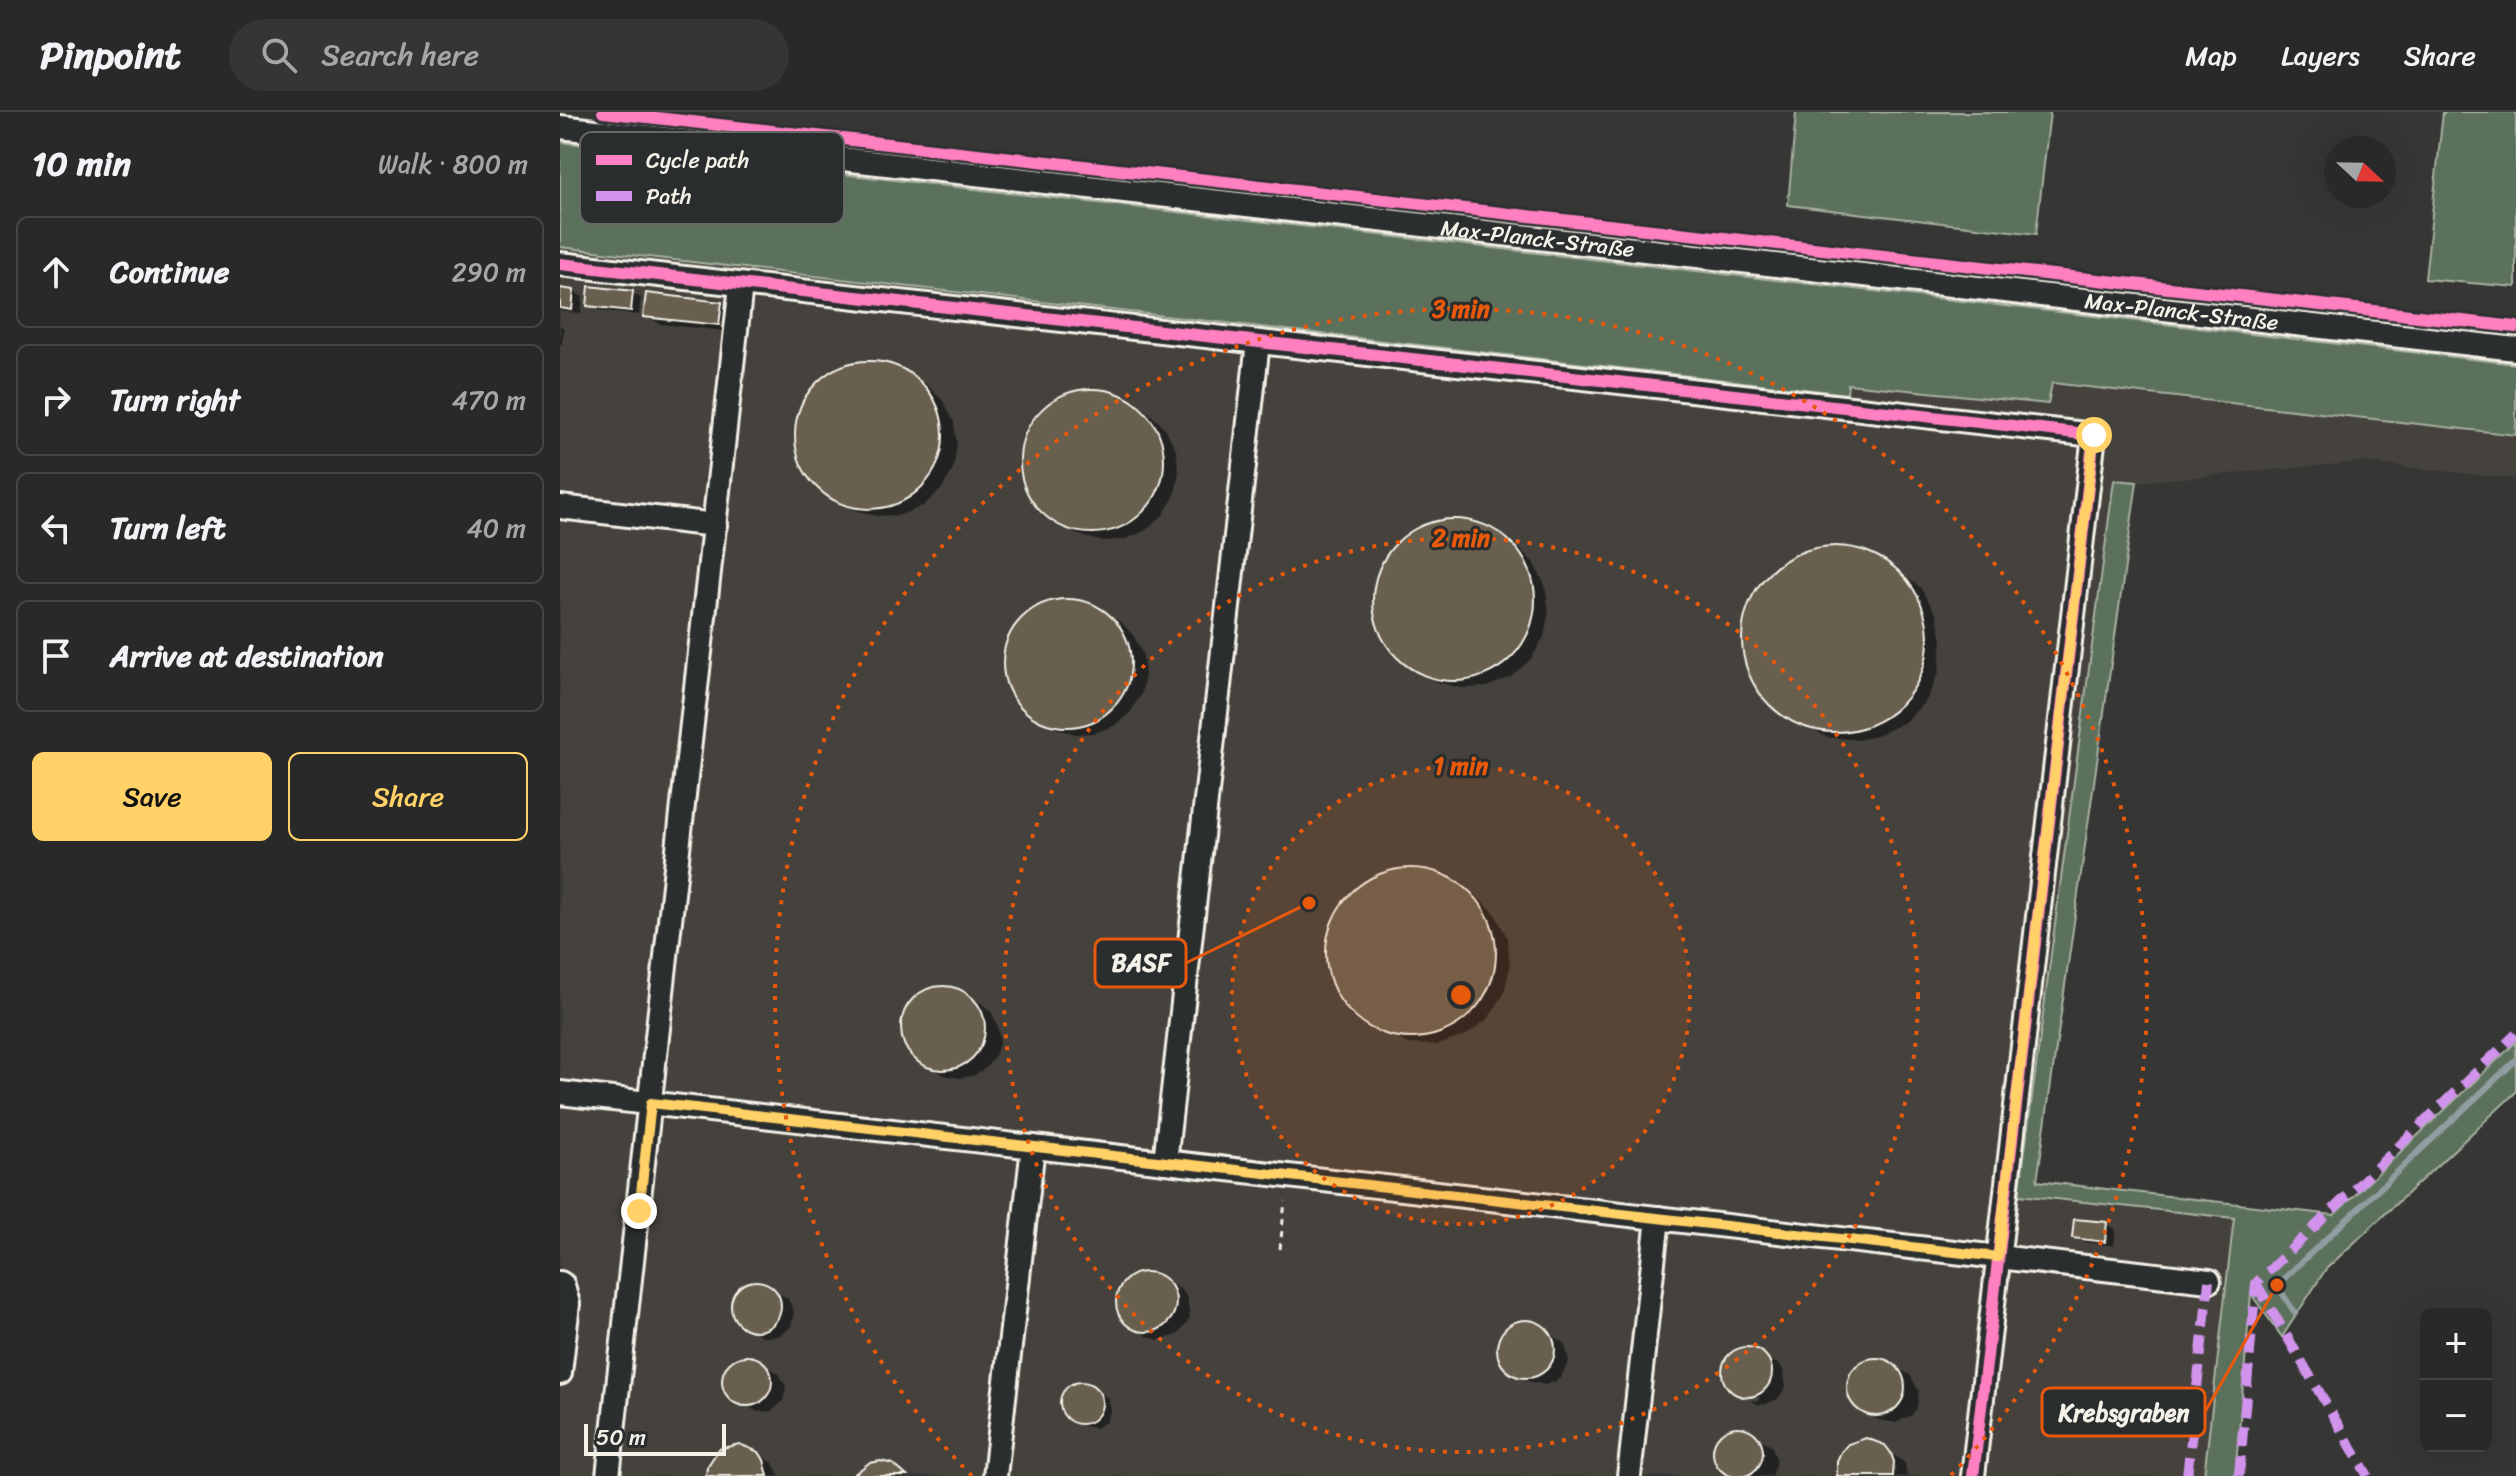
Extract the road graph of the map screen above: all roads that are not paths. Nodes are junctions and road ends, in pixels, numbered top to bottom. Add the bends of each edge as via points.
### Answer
1 (560, 127) edge
2 (604, 132) edge
3 (844, 159) edge
4 (560, 264) edge
5 (741, 285) junction
6 (1258, 342) junction
7 (2516, 349) edge
8 (560, 507) edge
9 (715, 525) junction
10 (560, 1093) edge
11 (651, 1103) junction
12 (1033, 1147) junction
13 (1165, 1162) junction
14 (1658, 1218) junction
15 (1998, 1257) junction
16 (2209, 1281) dead end
17 (560, 1283) edge
18 (560, 1373) edge
19 (608, 1476) edge
20 (995, 1476) edge
21 (1629, 1476) edge
22 (1973, 1476) edge

1 - 2 street, Max-Planck-Straße
3 - 7 street, Max-Planck-Straße
4 - 5 street
5 - 6 street
5 - 9 street
6 - 13 street
6 - 15 street via 2094,435
8 - 9 street
9 - 11 street
10 - 11 street
11 - 12 street
11 - 19 street
12 - 13 street
12 - 20 street
13 - 14 street
14 - 15 street
14 - 21 street
15 - 16 street
15 - 22 street
17 - 18 street via 568,1304

